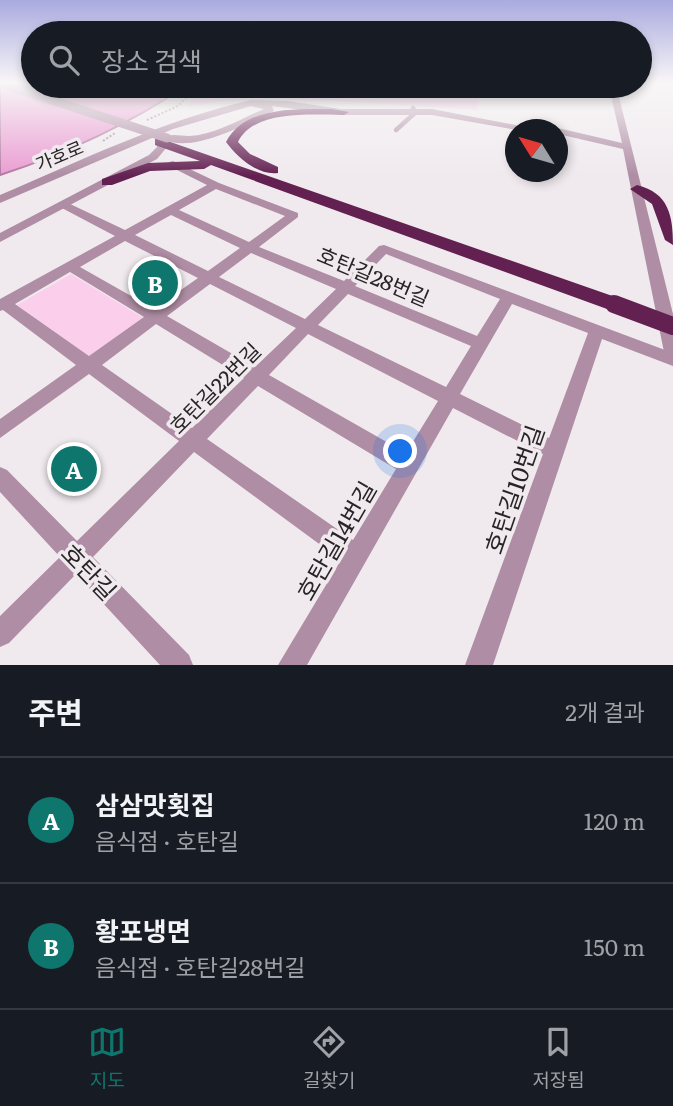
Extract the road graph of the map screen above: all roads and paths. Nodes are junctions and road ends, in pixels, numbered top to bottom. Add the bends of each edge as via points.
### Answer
1 (84, 113) edge
2 (95, 113) edge
3 (204, 113) edge
4 (219, 113) edge
5 (274, 113) edge
6 (318, 113) edge
7 (412, 113) edge
8 (441, 113) edge
9 (459, 113) edge
10 (620, 113) edge
11 (262, 114) joint
12 (505, 121) edge
13 (622, 121) junction
14 (505, 123) edge
15 (396, 130) dead end
16 (568, 134) edge
17 (165, 136) junction
18 (580, 137) junction
19 (627, 147) junction
20 (173, 164) junction
21 (633, 171) junction
22 (107, 182) junction
23 (215, 184) junction
24 (299, 188) junction
25 (637, 189) junction
26 (0, 199) edge
27 (64, 205) junction
28 (170, 210) junction
29 (125, 235) junction
30 (0, 237) edge
31 (673, 240) edge
32 (249, 247) junction
33 (71, 267) junction
34 (209, 277) junction
35 (345, 288) junction
36 (509, 296) junction
37 (615, 297) junction
38 (2, 305) edge
39 (673, 311) edge
40 (155, 318) junction
41 (307, 326) junction
42 (673, 326) edge
43 (597, 330) junction
44 (481, 344) junction
45 (673, 352) edge
46 (673, 360) edge
47 (88, 366) junction
48 (256, 377) junction
49 (450, 397) junction
50 (0, 430) edge
51 (193, 441) junction
52 (554, 450) junction
53 (409, 466) junction
54 (0, 477) edge
55 (356, 557) junction
56 (77, 558) junction
57 (0, 634) edge
58 (179, 665) edge
59 (292, 665) edge
60 (479, 665) edge

1 - 17 street
2 - 17 street, bridge
3 - 17 street, 가호로
4 - 17 street, 가호로
5 - 11 street
6 - 24 highway via 267,117 233,136 232,142 245,157
7 - 15 lane
8 - 14 street, 가호로
9 - 12 street, 가호로
10 - 13 street
11 - 17 street via 199,138
13 - 18 street via 614,132
13 - 19 street
16 - 18 street
17 - 22 street via 161,152
17 - 24 highway
17 - 26 street, 가호로
18 - 19 street
18 - 21 street via 610,150
19 - 21 street
20 - 22 highway via 148,167
20 - 23 street
20 - 24 highway via 208,165
21 - 25 street
22 - 27 street
23 - 28 street
23 - 32 street via 294,215
24 - 37 highway
25 - 31 highway via 659,202
25 - 45 street
27 - 29 street
27 - 30 street
28 - 29 street
28 - 32 street, 호탄길28번길
29 - 33 street
29 - 34 street
32 - 34 street
32 - 35 street, 호탄길28번길
33 - 38 street
33 - 40 street
34 - 40 street
34 - 41 street
35 - 36 street, 호탄길22번길 via 384,249
35 - 41 street, 호탄길22번길
35 - 44 street, 호탄길28번길
36 - 43 street
36 - 44 street, 호탄길14번길
37 - 39 highway
37 - 42 highway, bridge
38 - 47 street
40 - 47 street
40 - 48 street
41 - 48 street, 호탄길22번길
41 - 49 street
43 - 46 street
43 - 52 street, 호탄길10번길
44 - 49 street, 호탄길14번길
47 - 50 street
47 - 51 street
48 - 51 street, 호탄길22번길
48 - 53 street
49 - 52 street
49 - 53 street, 호탄길14번길
51 - 55 street
51 - 56 street, 호탄길22번길
52 - 60 street, 호탄길10번길
53 - 55 street, 호탄길14번길
54 - 56 street, 호탄길
55 - 59 street, 호탄길14번길
56 - 57 street, 호탄길22번길
56 - 58 street, 호탄길

